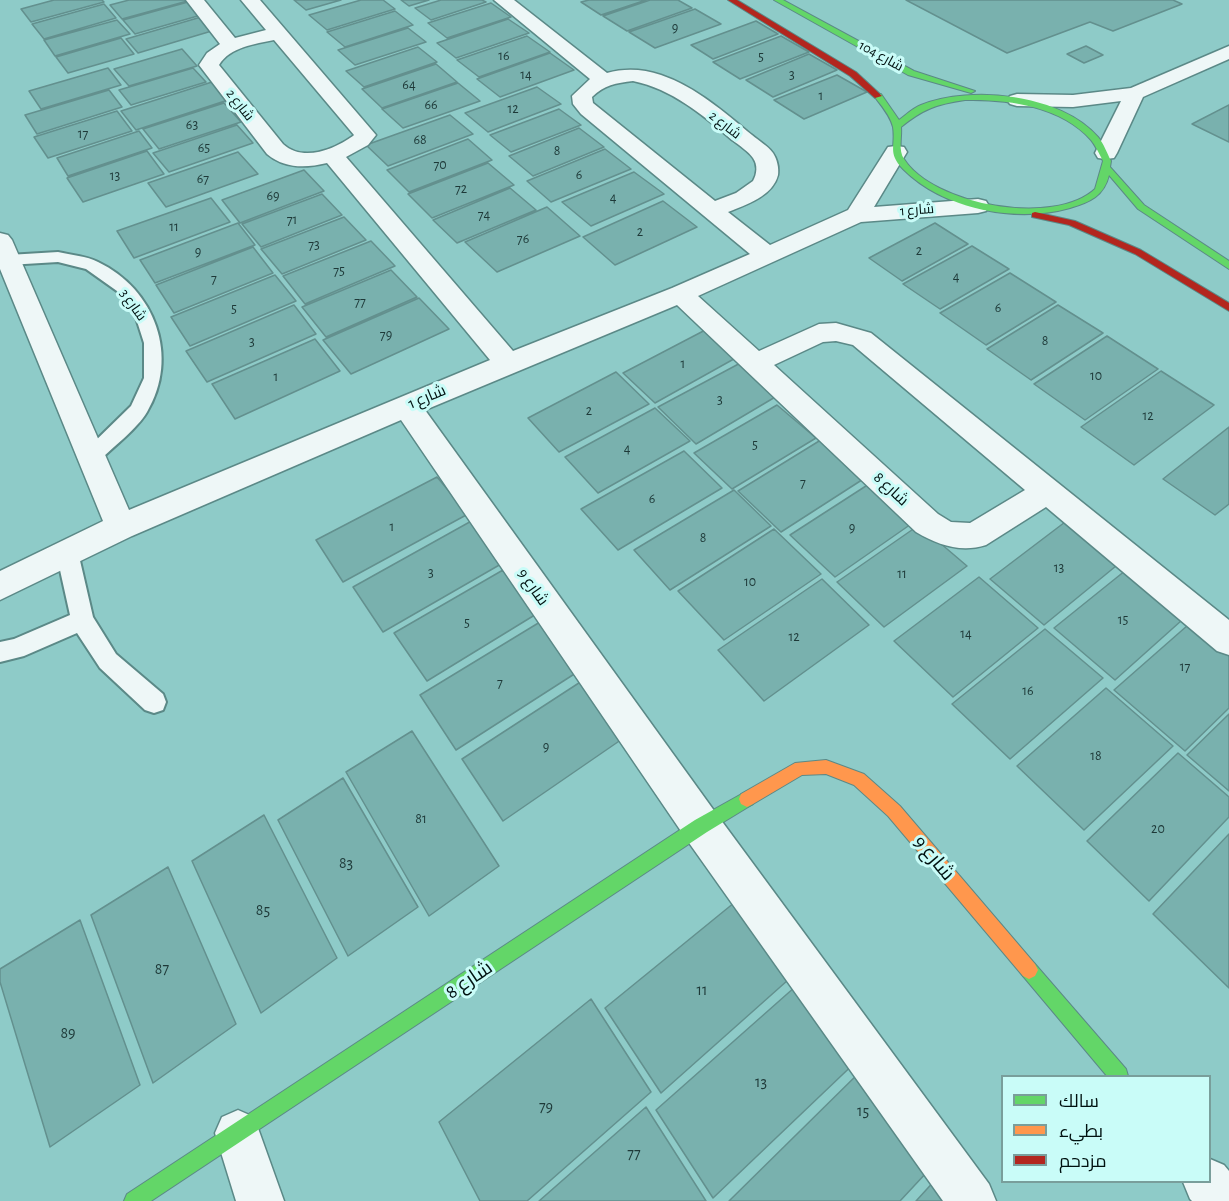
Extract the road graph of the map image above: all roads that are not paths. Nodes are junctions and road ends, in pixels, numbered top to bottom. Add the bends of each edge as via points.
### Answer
1 (195, 0) edge
2 (250, 0) edge
3 (503, 0) edge
4 (732, 0) edge
5 (778, 0) edge
6 (279, 33) junction
7 (231, 46) junction
8 (1229, 52) edge
9 (604, 80) junction
10 (1135, 93) junction
11 (991, 96) junction
12 (1017, 100) junction
13 (897, 126) junction
14 (896, 152) junction
15 (332, 154) junction
16 (1108, 161) junction
17 (978, 206) junction
18 (713, 210) junction
19 (1022, 212) junction
20 (856, 215) junction
21 (3, 254) edge
22 (767, 255) junction
23 (1229, 266) edge
24 (681, 294) junction
25 (1229, 308) edge
26 (508, 363) junction
27 (754, 364) junction
28 (406, 406) junction
29 (92, 456) junction
30 (1047, 491) junction
31 (121, 527) junction
32 (67, 552) junction
33 (0, 586) edge
34 (82, 620) junction
35 (1229, 640) edge
36 (0, 652) edge
37 (154, 702) dead end
38 (700, 826) junction
39 (1117, 1075) edge
40 (238, 1133) junction
41 (1209, 1183) edge
42 (134, 1201) edge
43 (260, 1201) edge
44 (972, 1201) edge
45 (1224, 1201) edge

1 - 7 street
2 - 6 street, شارع 2
3 - 9 street
4 - 13 street, شارع 104 via 861,80 884,102
5 - 11 street, شارع 104 via 911,73
6 - 7 street, شارع 2
6 - 15 street, شارع 2 via 365,135 353,147
7 - 15 street, شارع 2 via 215,54 208,65 274,149 297,160
8 - 10 street
9 - 18 street via 588,89 582,96 583,104
9 - 18 street, شارع 2 via 633,75 661,81 679,90 763,155 769,165 760,186 746,197
10 - 12 street via 1073,101
10 - 16 street via 1118,124
11 - 12 street
11 - 13 street via 941,99 918,107
12 - 16 street via 1071,120 1094,137
13 - 14 street
14 - 17 street via 909,171 939,192
14 - 20 street
15 - 26 street
16 - 19 street via 1100,189 1085,200 1057,209
16 - 23 street via 1141,207
17 - 19 street
17 - 20 street, شارع 1
18 - 22 street
19 - 25 street via 1072,223 1138,252
20 - 22 street, شارع 1
21 - 29 street, شارع 3
21 - 29 lane, شارع 3 via 58,257 92,265 123,287 145,317 153,343 153,378 139,410
22 - 24 street, شارع 1
24 - 26 street, شارع 1
24 - 27 street, شارع 8
26 - 28 street, شارع 1
27 - 30 street via 819,333 836,332 862,339
27 - 30 street, شارع 8 via 927,523 946,534 975,536
28 - 31 street, شارع 1
28 - 38 street, شارع 9
29 - 31 street, شارع 3
30 - 35 street
31 - 32 street, شارع 1
32 - 33 street, شارع 1
32 - 34 lane
34 - 36 lane via 16,649
34 - 37 lane via 108,661
38 - 39 street, شارع 9 via 800,768 826,767 859,779 894,811
38 - 40 street, شارع 8
38 - 44 street, شارع 9
40 - 42 street, شارع 8
40 - 43 street
41 - 45 street

